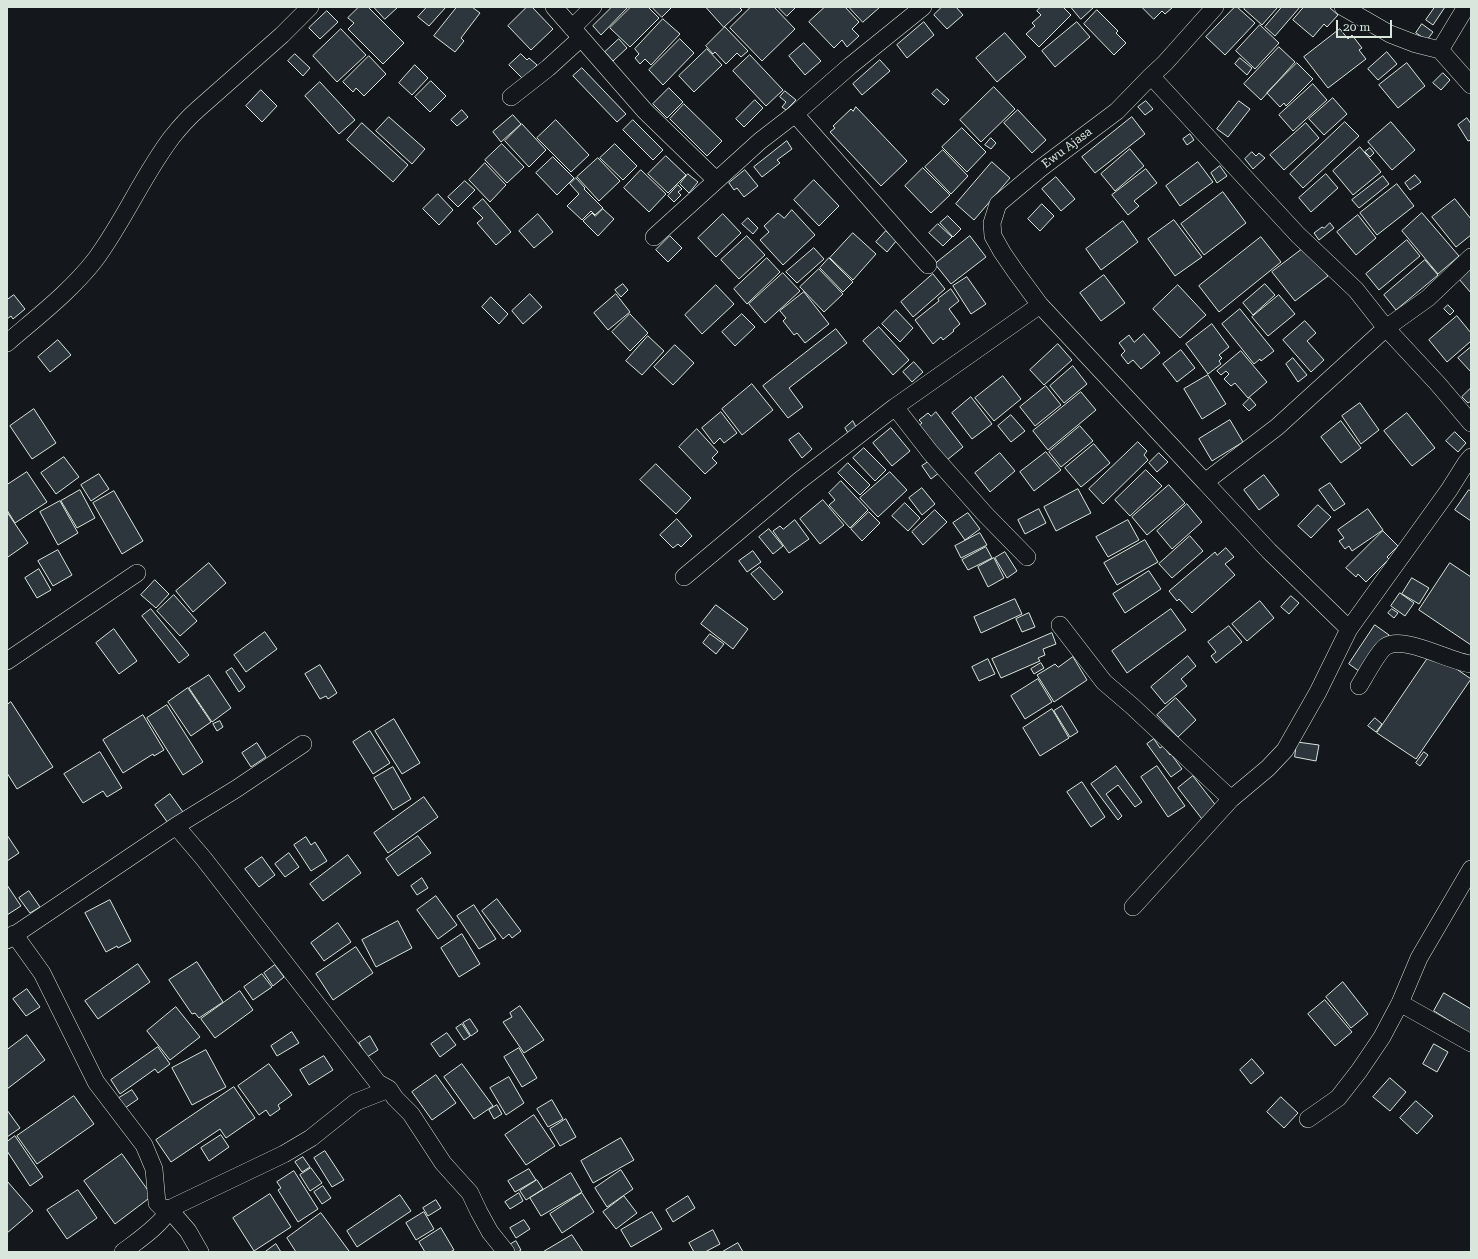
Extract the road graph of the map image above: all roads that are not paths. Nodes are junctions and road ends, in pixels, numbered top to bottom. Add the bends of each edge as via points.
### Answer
1 (310, 7) edge
2 (554, 7) edge
3 (593, 7) edge
4 (923, 7) edge
5 (1215, 7) edge
6 (1343, 7) edge
7 (1466, 7) edge
8 (577, 33) junction
9 (1440, 50) junction
10 (1150, 76) junction
11 (1471, 85) edge
12 (511, 96) dead end
13 (795, 114) junction
14 (716, 180) junction
15 (654, 237) dead end
16 (1471, 257) edge
17 (928, 265) dead end
18 (1040, 305) junction
19 (1386, 328) junction
20 (7, 343) edge
21 (895, 407) junction
22 (1471, 423) edge
23 (1471, 458) edge
24 (1205, 482) junction
25 (1027, 557) dead end
26 (137, 573) dead end
27 (684, 576) dead end
28 (1060, 625) dead end
29 (1349, 629) junction
30 (7, 661) edge
31 (1471, 664) edge
32 (1359, 686) dead end
33 (303, 744) dead end
34 (1231, 799) junction
35 (176, 826) junction
36 (1471, 869) edge
37 (1132, 907) dead end
38 (10, 937) edge
39 (1400, 1003) junction
40 (1471, 1042) edge
41 (390, 1090) junction
42 (1308, 1119) dead end
43 (165, 1211) junction
44 (123, 1252) edge
45 (200, 1252) edge
46 (506, 1252) edge

1 - 20 street via 184,123 160,155 116,230 95,260 77,281
2 - 8 street
3 - 8 street
4 - 13 street
5 - 10 street, Ewu Ajasa via 1165,63
6 - 9 street via 1390,34
7 - 9 street
8 - 12 street via 548,68
8 - 14 street via 645,111
9 - 11 street
10 - 18 street, Ewu Ajasa via 1117,111 998,204 992,223 993,236
10 - 19 street via 1298,235 1356,290
13 - 14 street
13 - 17 street
14 - 15 street
16 - 19 street via 1428,298
18 - 21 street
18 - 24 street, Ewu Ajasa
19 - 22 street
19 - 24 street via 1277,427
21 - 25 street via 930,452
21 - 27 street
23 - 29 street
24 - 29 street, Ewu Ajasa via 1269,551
26 - 30 street
28 - 34 street via 1104,682
29 - 34 street via 1318,692 1285,750
31 - 32 street via 1422,648 1392,644 1384,648
33 - 35 street
34 - 37 street
35 - 38 street
35 - 41 street via 378,1083
36 - 39 street via 1419,958
38 - 43 street via 42,973 96,1082 144,1145 154,1169 157,1203
39 - 40 street
39 - 42 street via 1359,1072 1338,1098
41 - 43 street via 356,1102 311,1138 284,1154
41 - 46 street via 411,1114 443,1163 470,1193 490,1232
43 - 44 street via 142,1238
43 - 45 street via 188,1231

